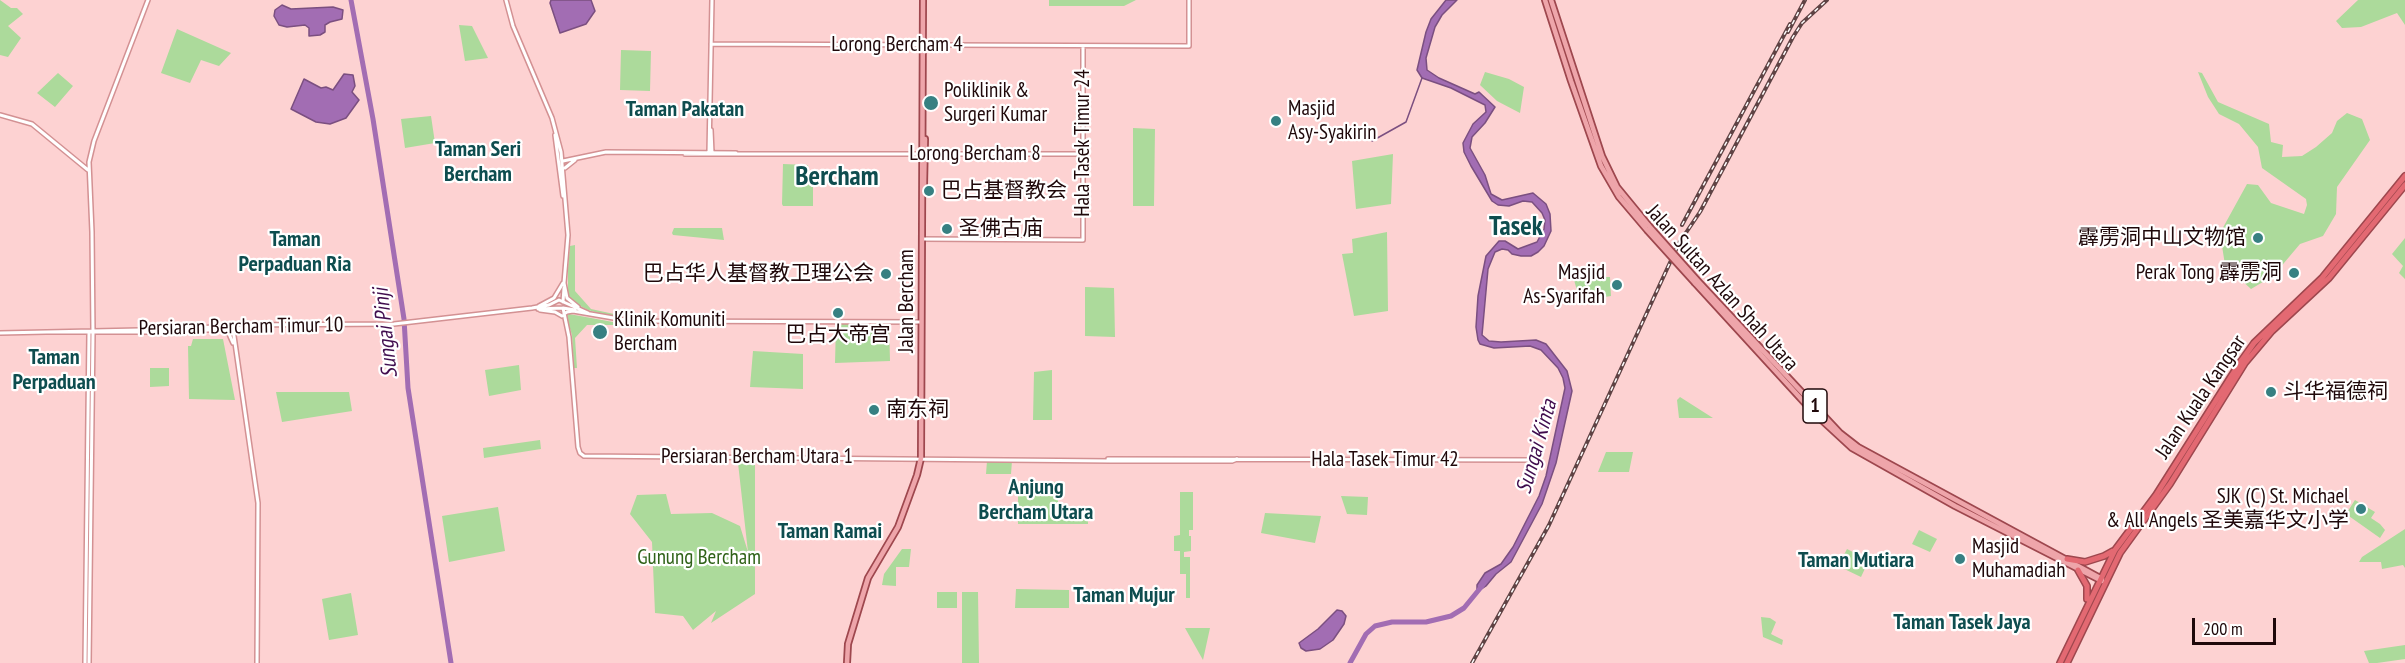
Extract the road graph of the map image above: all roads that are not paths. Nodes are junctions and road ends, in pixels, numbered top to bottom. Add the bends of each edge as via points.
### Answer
1 (148, 0) edge
2 (506, 0) edge
3 (712, 0) edge
4 (924, 0) edge
5 (1190, 0) edge
6 (1545, 0) edge
7 (1551, 0) edge
8 (711, 45) junction
9 (924, 45) junction
10 (1083, 46) junction
11 (0, 115) edge
12 (555, 131) junction
13 (556, 144) junction
14 (561, 152) junction
15 (709, 153) junction
16 (759, 154) junction
17 (1083, 154) junction
18 (923, 155) junction
19 (574, 159) junction
20 (562, 162) junction
21 (88, 170) junction
22 (564, 170) junction
23 (561, 174) junction
24 (2405, 176) edge
25 (2405, 185) edge
26 (1648, 228) junction
27 (567, 237) junction
28 (923, 239) junction
29 (1696, 281) junction
30 (564, 282) junction
31 (556, 302) junction
32 (564, 302) junction
33 (560, 308) junction
34 (534, 309) junction
35 (582, 311) junction
36 (563, 316) junction
37 (409, 323) junction
38 (922, 323) junction
39 (242, 326) junction
40 (253, 327) junction
41 (231, 328) junction
42 (130, 329) junction
43 (207, 329) junction
44 (91, 331) junction
45 (136, 332) junction
46 (0, 333) edge
47 (233, 343) junction
48 (922, 458) junction
49 (1005, 459) joint
50 (1533, 460) dead end
51 (2164, 488) junction
52 (1944, 494) junction
53 (1955, 505) junction
54 (1965, 505) junction
55 (89, 509) junction
56 (2153, 509) junction
57 (2148, 516) junction
58 (2128, 532) junction
59 (2115, 550) junction
60 (2067, 559) junction
61 (2078, 570) junction
62 (2101, 580) junction
63 (2087, 606) junction
64 (85, 663) edge
65 (89, 663) edge
66 (257, 663) edge
67 (847, 663) edge
68 (2064, 663) edge

1 - 21 street via 94,141
2 - 12 street
3 - 8 street
4 - 9 main road, Jalan Bercham
5 - 10 street, Lorong Bercham 4 via 1189,46
6 - 26 main road, Jalan Sultan Azlan Shah Utara / 1 via 1601,166 1619,197
7 - 26 main road, Jalan Sultan Azlan Shah Utara / 1 via 1602,156 1617,186
8 - 9 street, Lorong Bercham 4
8 - 15 street
9 - 10 street, Lorong Bercham 4
9 - 18 main road, Jalan Bercham
10 - 17 street, Hala Tasek Timur 24
11 - 21 street via 32,124
12 - 13 street
12 - 14 street
13 - 20 street
13 - 23 street
14 - 19 street
14 - 20 street
15 - 16 street, Lorong Bercham 8
15 - 16 street, Lorong Bercham 8
15 - 19 street via 606,152
16 - 18 street, Lorong Bercham 8
17 - 18 street, Lorong Bercham 8
17 - 28 street, Hala Tasek Timur 24 via 1083,240
18 - 28 main road, Jalan Bercham
19 - 20 street
19 - 22 street
20 - 22 street
20 - 23 street
21 - 44 street
22 - 27 street
23 - 27 street
24 - 51 highway, Jalan Kuala Kangsar via 2322,278 2254,343
25 - 51 highway, Jalan Kuala Kangsar via 2329,278 2257,347
26 - 29 main road, Jalan Sultan Azlan Shah Utara / 1, bridge
27 - 30 street
28 - 38 main road, Jalan Bercham
29 - 52 main road, Jalan Sultan Azlan Shah Utara / 1 via 1840,433 1876,458
29 - 53 main road, Jalan Sultan Azlan Shah Utara / 1 via 1851,448
30 - 31 street
30 - 32 street
30 - 34 street via 553,299
30 - 35 street via 569,301
31 - 32 street
31 - 33 street
31 - 34 street
32 - 33 street
32 - 35 street
33 - 34 street
33 - 35 street
33 - 36 street
34 - 36 street
34 - 37 street, Persiaran Bercham Timur 10
35 - 36 street via 568,311
35 - 38 street via 616,320
36 - 48 street, Persiaran Bercham Utara 1 via 582,455
37 - 39 street, Persiaran Bercham Timur 10
37 - 40 street, Persiaran Bercham Timur 10
38 - 48 main road, Jalan Bercham
39 - 41 street
39 - 43 street, Persiaran Bercham Timur 10
40 - 41 street, Persiaran Bercham Timur 10
40 - 47 street via 237,330
41 - 43 street
41 - 47 street
42 - 43 street, Persiaran Bercham Timur 10
42 - 44 street, Persiaran Bercham Timur 10
42 - 45 street
43 - 45 street
43 - 47 street via 226,331
44 - 45 street
44 - 46 street
44 - 55 street
47 - 66 street via 258,503
48 - 49 street, Persiaran Bercham Utara 1
48 - 67 main road, Jalan Bercham via 898,527 874,566 848,644
49 - 50 street, Hala Tasek Timur 42
51 - 56 highway, Jalan Kuala Kangsar
51 - 57 highway via 2156,507 2158,512
51 - 58 highway, Jalan Kuala Kangsar
52 - 53 main road
52 - 54 main road, Jalan Sultan Azlan Shah Utara / 1
53 - 54 main road
53 - 61 main road, Jalan Sultan Azlan Shah Utara / 1
54 - 60 main road, Jalan Sultan Azlan Shah Utara / 1
55 - 64 street
55 - 65 street
56 - 57 highway, Jalan Kuala Kangsar
56 - 58 highway
57 - 62 highway, Jalan Kuala Kangsar
58 - 59 highway, Jalan Kuala Kangsar
59 - 60 highway via 2085,562
59 - 62 highway, Jalan Kuala Kangsar
60 - 62 main road, Jalan Sultan Azlan Shah Utara / 1
61 - 62 main road, Jalan Sultan Azlan Shah Utara / 1
61 - 63 highway via 2087,586
62 - 63 highway, Jalan Kuala Kangsar
62 - 68 highway, Jalan Kuala Kangsar
63 - 68 highway, Jalan Kuala Kangsar

